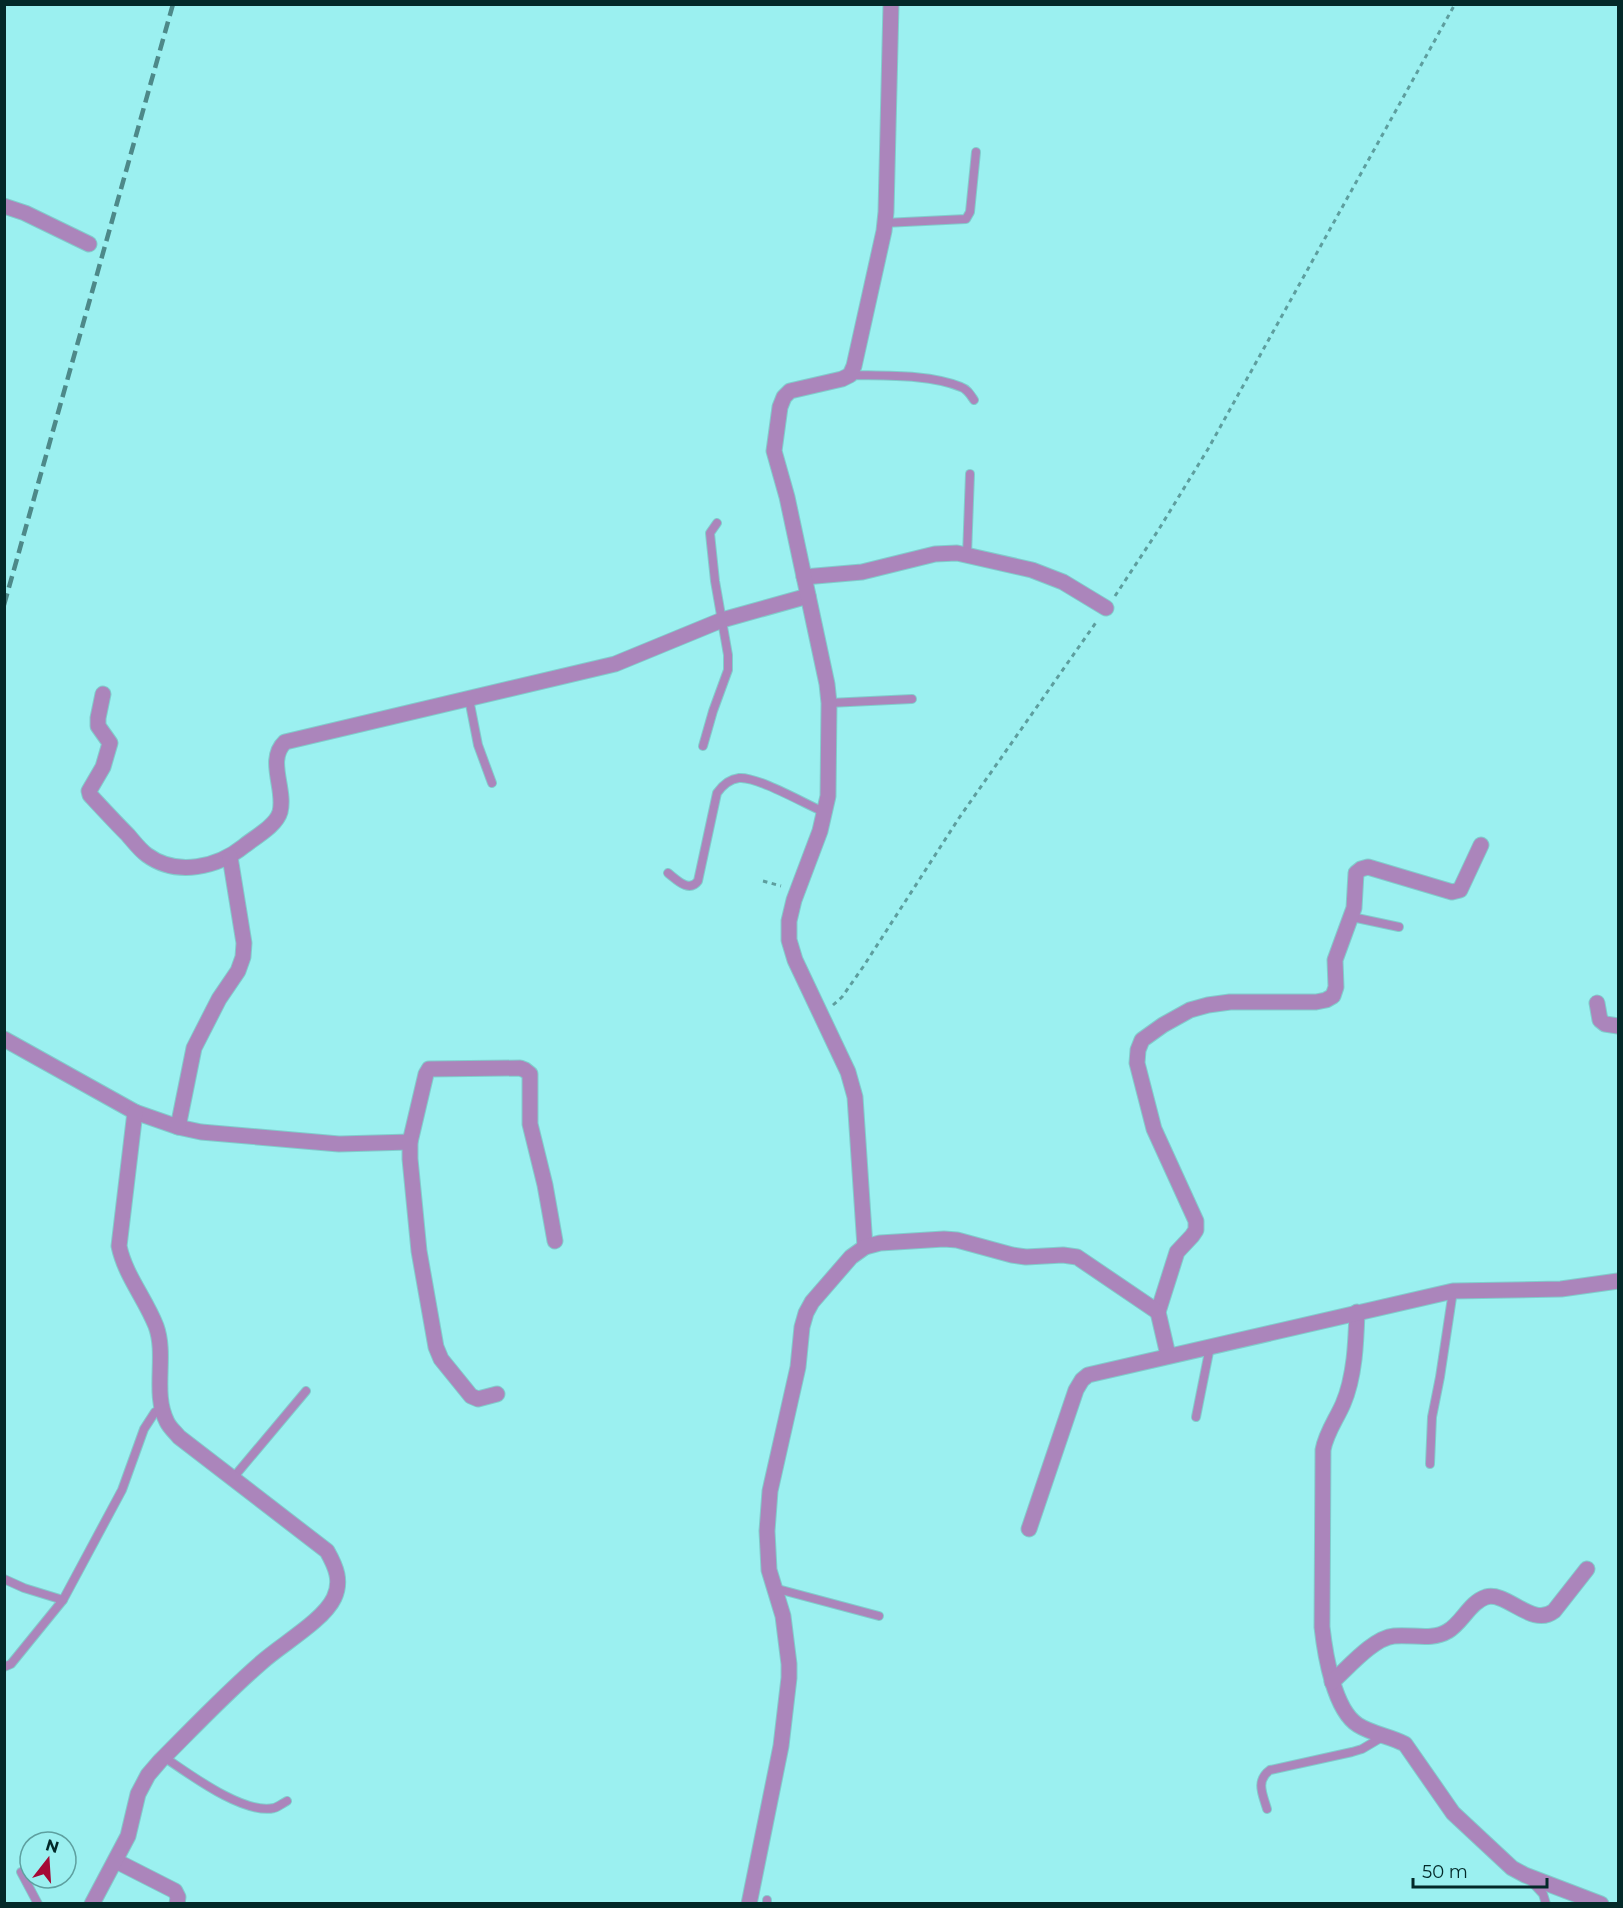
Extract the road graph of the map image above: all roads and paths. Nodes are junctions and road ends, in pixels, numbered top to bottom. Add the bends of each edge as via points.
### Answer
1 (891, 4) edge
2 (1455, 4) edge
3 (976, 152) dead end
4 (4, 206) edge
5 (884, 223) junction
6 (89, 244) dead end
7 (850, 375) junction
8 (974, 399) dead end
9 (970, 474) dead end
10 (717, 523) dead end
11 (967, 555) junction
12 (804, 577) junction
13 (808, 596) junction
14 (1106, 608) junction
15 (722, 620) junction
16 (104, 694) dead end
17 (469, 699) junction
18 (912, 699) dead end
19 (829, 703) junction
20 (703, 746) dead end
21 (492, 783) dead end
22 (826, 813) junction
23 (1481, 845) dead end
24 (230, 857) junction
25 (668, 873) dead end
26 (1352, 917) junction
27 (1399, 927) dead end
28 (1597, 1003) dead end
29 (818, 1009) junction
30 (1618, 1026) edge
31 (4, 1039) edge
32 (135, 1112) junction
33 (178, 1127) junction
34 (410, 1142) junction
35 (555, 1241) dead end
36 (865, 1247) junction
37 (1618, 1281) edge
38 (1453, 1291) junction
39 (1158, 1312) junction
40 (1357, 1312) junction
41 (1210, 1346) junction
42 (1168, 1355) junction
43 (306, 1391) dead end
44 (497, 1394) dead end
45 (162, 1408) junction
46 (1196, 1417) dead end
47 (1430, 1464) dead end
48 (233, 1478) junction
49 (1029, 1529) dead end
50 (1587, 1569) dead end
51 (4, 1579) edge
52 (774, 1588) junction
53 (63, 1600) junction
54 (879, 1616) dead end
55 (4, 1667) edge
56 (1332, 1682) junction
57 (1384, 1736) junction
58 (164, 1757) junction
59 (287, 1801) dead end
60 (1267, 1809) dead end
61 (116, 1861) junction
62 (1525, 1875) junction
63 (31, 1890) edge
64 (38, 1904) edge
65 (92, 1904) edge
66 (177, 1904) edge
67 (749, 1904) edge
68 (1546, 1904) edge
69 (1601, 1904) edge

1 - 5 street
2 - 14 path via 1208,449
3 - 5 lane via 966,219
4 - 6 street
5 - 7 street
7 - 8 lane via 937,381 962,387
7 - 12 street via 790,391 780,407 774,451
9 - 11 lane
10 - 15 lane via 710,533
11 - 12 street via 935,554 861,572
11 - 14 street via 1032,570 1063,582
12 - 13 street
13 - 15 street
13 - 19 street
14 - 29 path via 959,818 842,997 830,1007
15 - 17 street via 615,664
15 - 20 lane via 728,670
16 - 24 street via 98,726 110,743 90,795 146,855 162,863 196,868
17 - 21 lane via 478,745
17 - 24 street via 285,742 276,756 281,802 276,821
18 - 19 lane
19 - 22 street
22 - 25 lane via 752,780 738,778 717,793 699,882 691,887 684,885
22 - 29 street via 789,921 795,960
23 - 26 street via 1460,890 1452,892 1373,868 1361,869 1356,873
24 - 33 street via 243,957 194,1048
26 - 27 lane
26 - 39 street via 1335,960 1333,996 1316,1002 1208,1005 1190,1010 1142,1040 1137,1063 1154,1129 1196,1221 1196,1230 1177,1252
28 - 30 street via 1600,1020
29 - 36 street via 848,1072 855,1097
31 - 32 street
32 - 33 street
32 - 45 street via 119,1246 122,1261 156,1326
33 - 34 street via 339,1144
34 - 35 street via 429,1069 525,1070 530,1074 532,1139
34 - 44 street via 419,1251 436,1347 471,1396 478,1399
36 - 39 street via 944,1239 1026,1257 1077,1257
36 - 52 street via 851,1257 812,1302 802,1327 798,1367 767,1510 769,1570
37 - 38 street via 1566,1289
38 - 40 street
38 - 47 lane via 1432,1417
39 - 42 street
40 - 41 street
40 - 56 street via 1355,1348 1344,1403 1323,1450 1322,1627
41 - 42 street
41 - 46 lane
42 - 49 street via 1088,1375 1082,1380
43 - 48 lane
45 - 48 street via 179,1437
45 - 53 lane via 144,1429 122,1490
48 - 58 street via 327,1551 336,1567 338,1582 325,1613 261,1663
50 - 56 street via 1548,1615 1486,1597 1440,1635 1381,1639
51 - 53 lane
52 - 54 lane
52 - 67 street via 783,1616 789,1678 781,1746
53 - 55 lane via 11,1664
56 - 57 street via 1355,1724
57 - 60 lane via 1352,1752 1270,1770 1261,1779 1260,1787
57 - 62 street via 1405,1744 1453,1813 1512,1868
58 - 59 lane via 209,1788 244,1804 276,1808
58 - 61 street via 138,1794 128,1836
61 - 65 street
61 - 66 street via 175,1891
62 - 68 lane via 1543,1894
62 - 69 street
63 - 64 lane

